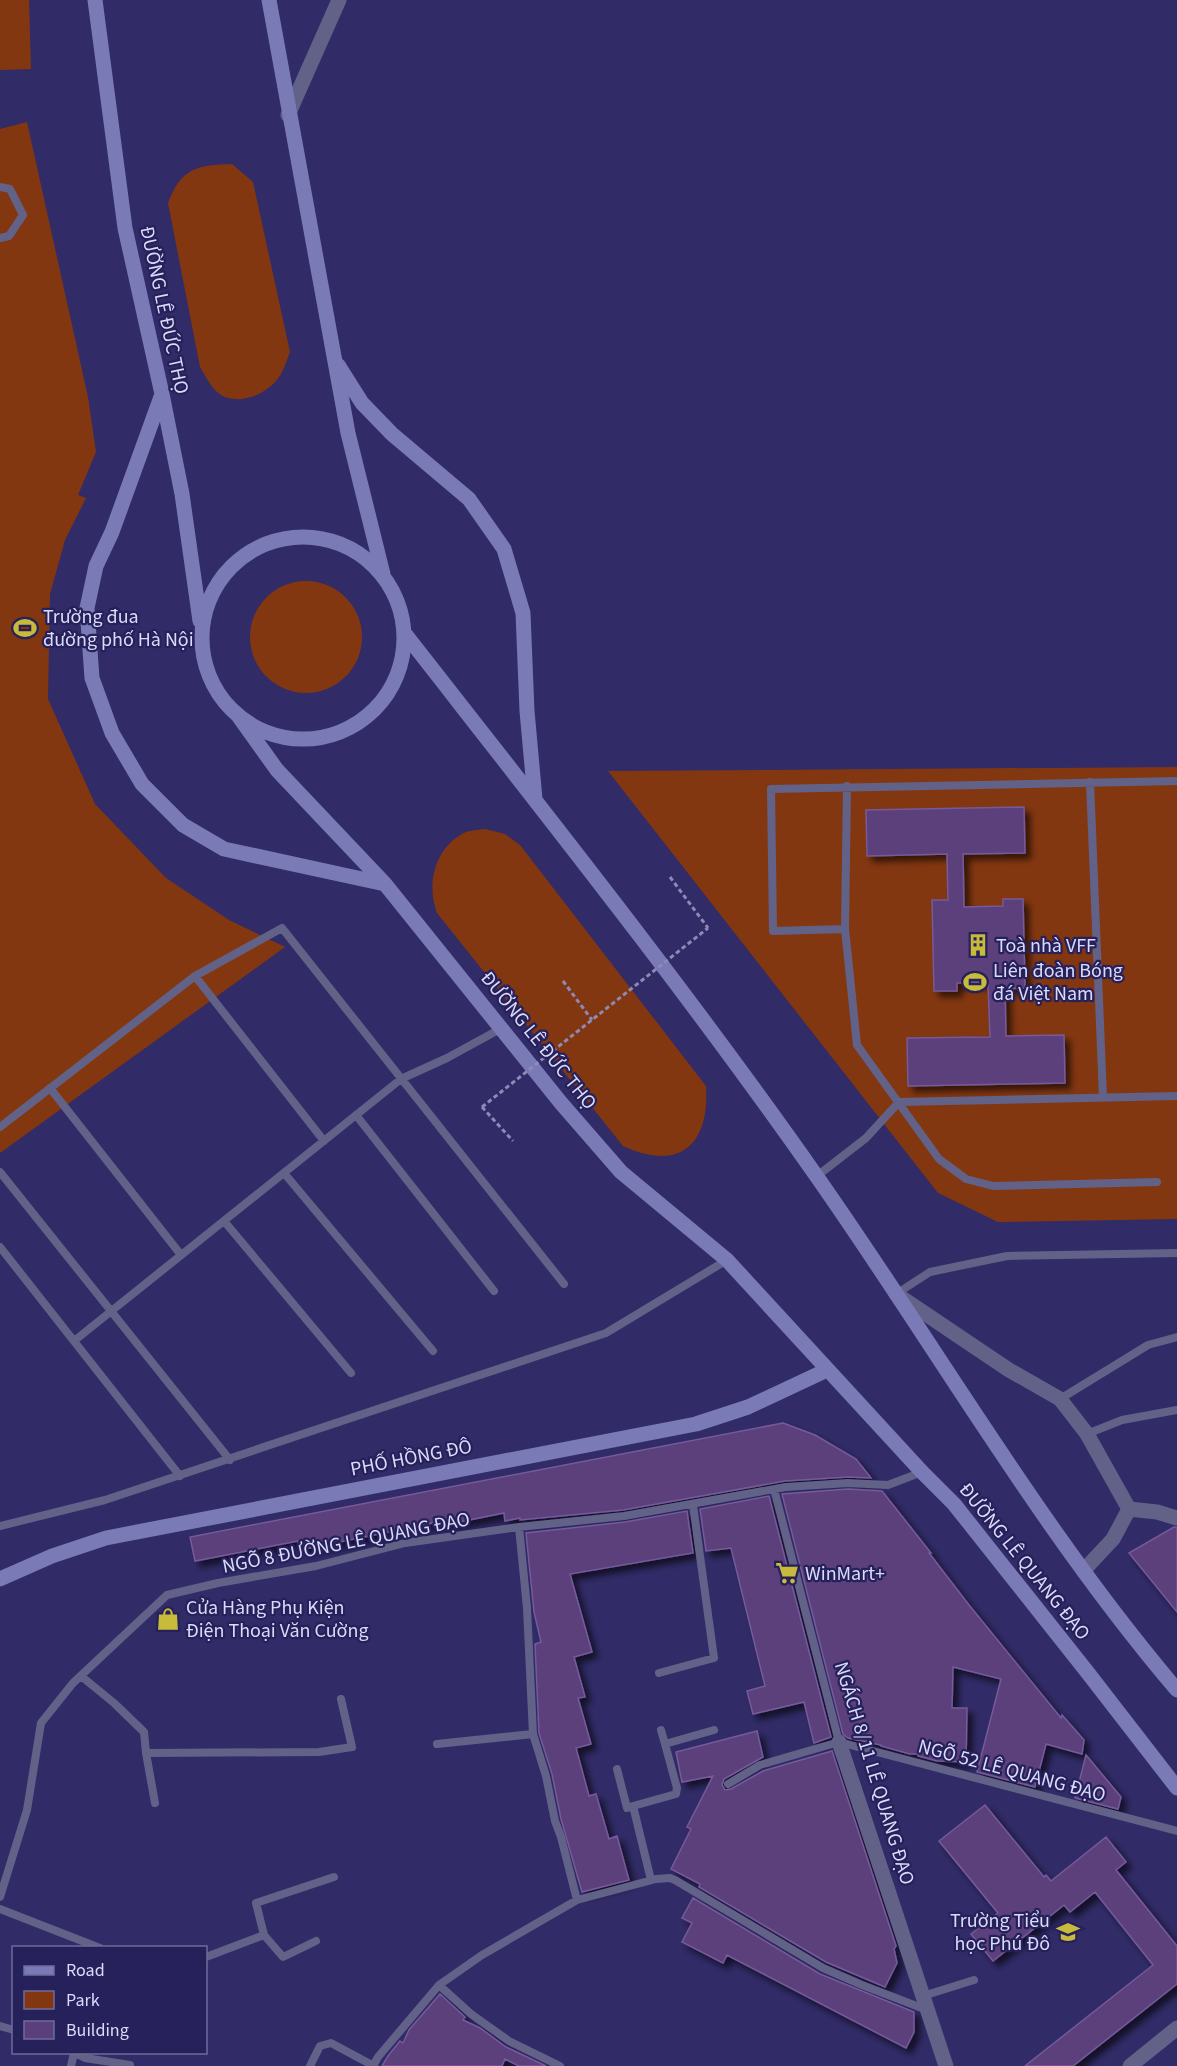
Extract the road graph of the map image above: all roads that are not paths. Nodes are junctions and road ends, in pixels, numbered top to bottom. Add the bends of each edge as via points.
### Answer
1 (95, 0) edge
2 (269, 0) edge
3 (339, 0) edge
4 (288, 115) junction
5 (0, 187) edge
6 (0, 238) edge
7 (333, 356) junction
8 (162, 394) junction
9 (383, 574) junction
10 (201, 629) junction
11 (406, 635) junction
12 (239, 717) junction
13 (1177, 781) edge
14 (1090, 782) junction
15 (847, 786) junction
16 (535, 799) junction
17 (385, 884) junction
18 (845, 929) junction
19 (195, 976) junction
20 (502, 1028) junction
21 (401, 1079) junction
22 (50, 1088) junction
23 (1177, 1096) edge
24 (1103, 1097) junction
25 (899, 1102) junction
26 (356, 1115) junction
27 (0, 1127) edge
28 (324, 1141) junction
29 (0, 1173) edge
30 (284, 1173) junction
31 (817, 1176) junction
32 (1157, 1182) dead end
33 (224, 1221) junction
34 (0, 1247) edge
35 (1177, 1253) edge
36 (182, 1255) junction
37 (727, 1260) junction
38 (564, 1284) dead end
39 (494, 1291) dead end
40 (896, 1294) junction
41 (111, 1312) junction
42 (1177, 1337) edge
43 (74, 1341) junction
44 (433, 1351) dead end
45 (827, 1370) junction
46 (351, 1373) dead end
47 (1060, 1400) junction
48 (1177, 1410) edge
49 (1087, 1434) junction
50 (230, 1460) junction
51 (922, 1472) junction
52 (180, 1476) junction
53 (774, 1489) junction
54 (693, 1505) junction
55 (1129, 1509) junction
56 (1177, 1518) edge
57 (0, 1526) edge
58 (519, 1527) junction
59 (1084, 1570) junction
60 (0, 1579) edge
61 (659, 1673) dead end
62 (81, 1676) junction
63 (1177, 1690) edge
64 (341, 1700) dead end
65 (661, 1730) dead end
66 (714, 1730) dead end
67 (534, 1734) junction
68 (839, 1742) junction
69 (437, 1744) dead end
70 (665, 1744) junction
71 (146, 1753) junction
72 (616, 1768) dead end
73 (728, 1784) dead end
74 (1177, 1788) edge
75 (155, 1803) dead end
76 (633, 1806) junction
77 (1177, 1831) edge
78 (334, 1877) dead end
79 (651, 1880) junction
80 (0, 1897) edge
81 (577, 1900) junction
82 (0, 1909) edge
83 (264, 1935) junction
84 (316, 1941) dead end
85 (97, 1946) edge
86 (207, 1957) edge
87 (974, 1980) dead end
88 (439, 1985) junction
89 (925, 2003) junction
90 (1177, 2028) edge
91 (76, 2054) edge
92 (130, 2065) edge
93 (310, 2066) edge
94 (374, 2066) edge
95 (560, 2066) edge
96 (946, 2066) edge
97 (1130, 2066) edge

1 - 8 main road, ĐƯỜNG LÊ ĐỨC THỌ via 125,228
2 - 4 main road
3 - 4 street
4 - 7 main road
5 - 6 lane via 10,189 23,215 9,236
7 - 9 main road
7 - 16 main road via 362,403 469,499 504,549 524,613
8 - 10 main road, ĐƯỜNG LÊ ĐỨC THỌ via 182,494
8 - 17 main road via 96,566 87,608 92,678 112,733 142,784 183,825 224,849
9 - 10 main road via 357,551 326,538 291,537 258,547 230,567 210,596
9 - 11 main road via 400,603
10 - 12 main road via 204,662 212,682
11 - 12 main road via 401,668 387,698 363,721 333,735 300,740 268,733
11 - 16 main road
12 - 17 main road, ĐƯỜNG LÊ ĐỨC THỌ via 277,770
13 - 14 lane
14 - 15 lane
14 - 24 lane
15 - 18 lane
15 - 18 lane via 771,789 773,931
16 - 31 main road
17 - 20 main road, ĐƯỜNG LÊ ĐỨC THỌ
18 - 25 lane via 857,1045
19 - 21 lane via 282,928
19 - 22 lane
19 - 28 lane
20 - 21 lane
20 - 37 main road, ĐƯỜNG LÊ ĐỨC THỌ via 621,1172
21 - 26 lane
21 - 38 lane
22 - 27 lane
22 - 36 lane
23 - 24 lane
24 - 25 lane
25 - 31 lane via 866,1138
25 - 32 lane via 939,1158 966,1179 993,1186
26 - 28 lane
26 - 39 lane
28 - 30 lane
29 - 41 lane
30 - 33 lane
30 - 44 lane
31 - 40 main road
33 - 36 lane
33 - 46 lane
34 - 43 lane
35 - 40 lane via 1007,1256 930,1272
36 - 41 lane
37 - 45 main road, ĐƯỜNG LÊ ĐỨC THỌ
37 - 50 lane via 606,1332
40 - 47 street
40 - 59 main road, ĐƯỜNG LÊ QUANG ĐẠO
41 - 43 lane
41 - 50 lane
42 - 47 lane via 1148,1345
43 - 52 lane
45 - 51 main road, ĐƯỜNG LÊ QUANG ĐẠO
45 - 60 main road, PHỐ HỒNG ĐÔ via 748,1407 696,1424 106,1538
47 - 49 street
48 - 49 lane via 1122,1420
49 - 55 street
50 - 52 lane
51 - 53 lane, NGÕ 8 ĐƯỜNG LÊ QUANG ĐẠO via 888,1485 848,1483
51 - 74 main road, ĐƯỜNG LÊ QUANG ĐẠO via 954,1504
52 - 57 lane via 105,1500
53 - 54 lane, NGÕ 8 ĐƯỜNG LÊ QUANG ĐẠO
53 - 68 lane, NGÁCH 8/11 LÊ QUANG ĐẠO
54 - 58 lane, NGÕ 8 ĐƯỜNG LÊ QUANG ĐẠO
54 - 61 lane via 714,1658
55 - 56 street
55 - 59 street via 1113,1539
58 - 62 lane, NGÕ 8 ĐƯỜNG LÊ QUANG ĐẠO via 405,1543 316,1566 167,1595
58 - 67 lane
59 - 63 main road, ĐƯỜNG LÊ QUANG ĐẠO
62 - 71 lane via 144,1732
62 - 80 lane, NGÕ 8 ĐƯỜNG LÊ QUANG ĐẠO via 41,1723 27,1810
64 - 71 lane via 352,1747 319,1752
65 - 70 lane
66 - 70 lane
67 - 69 lane
67 - 81 lane
68 - 73 lane via 760,1765
68 - 77 lane, NGÕ 52 LÊ QUANG ĐẠO
68 - 89 street, NGÁCH 8/11 LÊ QUANG ĐẠO
70 - 76 lane via 676,1794
71 - 75 lane
72 - 76 lane via 627,1808
76 - 79 lane
78 - 83 lane via 256,1903
79 - 81 lane
79 - 89 lane via 675,1880 823,1968 862,1985
81 - 88 lane via 482,1954
82 - 85 lane
83 - 84 lane via 283,1957
83 - 86 lane
87 - 89 lane
88 - 94 lane
88 - 95 lane via 509,2041
89 - 96 street, NGÁCH 8/11 LÊ QUANG ĐẠO
90 - 97 street
91 - 92 lane
93 - 94 lane via 320,2046 331,2043

